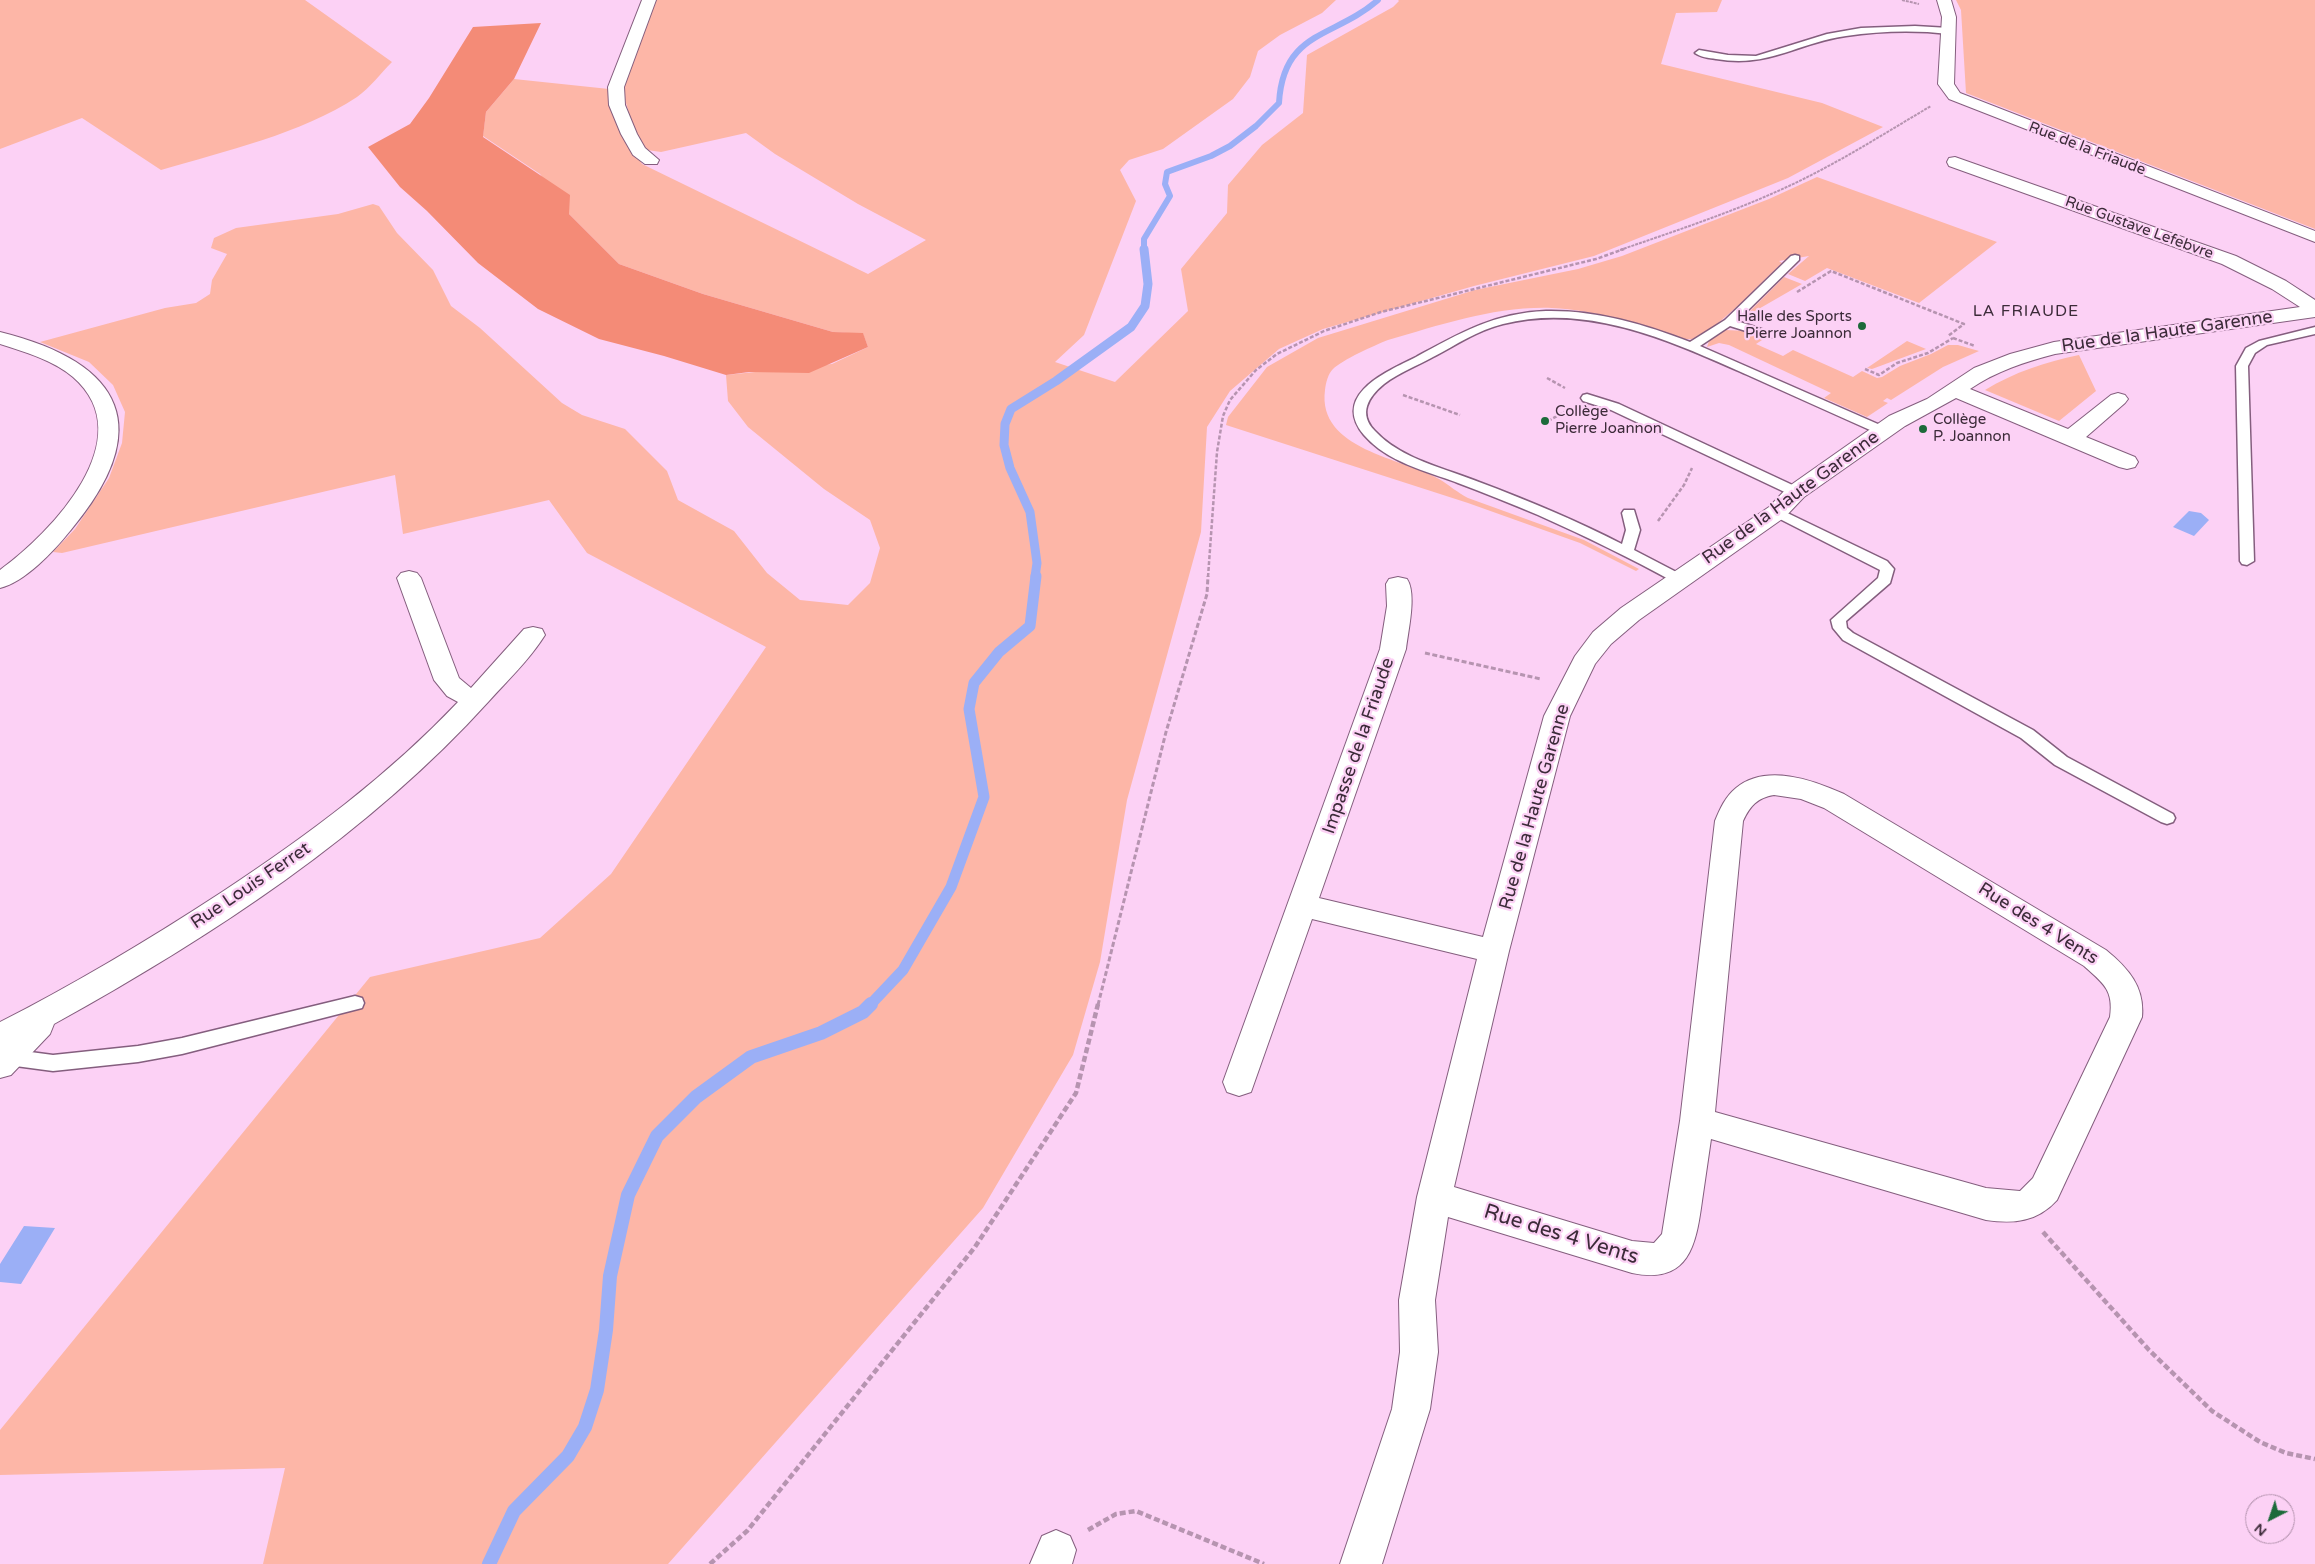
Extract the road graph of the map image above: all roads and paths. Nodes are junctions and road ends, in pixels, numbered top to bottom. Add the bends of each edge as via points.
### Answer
1 (649, 0) edge
2 (1944, 0) edge
3 (1949, 31) junction
4 (1700, 53) dead end
5 (1954, 96) junction
6 (650, 160) dead end
7 (1955, 162) dead end
8 (2315, 237) edge
9 (1795, 258) dead end
10 (1793, 294) dead end
11 (2315, 310) edge
12 (1729, 322) junction
13 (2315, 330) edge
14 (1769, 335) dead end
15 (0, 338) edge
16 (1953, 338) junction
17 (1967, 343) dead end
18 (1691, 346) junction
19 (1865, 369) dead end
20 (1547, 378) dead end
21 (1562, 386) dead end
22 (1373, 387) junction
23 (1953, 389) junction
24 (1587, 398) dead end
25 (2118, 399) dead end
26 (1570, 408) dead end
27 (1460, 415) dead end
28 (1548, 421) dead end
29 (1882, 431) junction
30 (2071, 438) junction
31 (1698, 447) junction
32 (2127, 462) dead end
33 (1796, 492) junction
34 (1777, 512) junction
35 (1629, 513) dead end
36 (1631, 535) junction
37 (1626, 552) junction
38 (2247, 561) dead end
39 (409, 578) dead end
40 (1679, 579) junction
41 (0, 581) edge
42 (1398, 584) dead end
43 (533, 635) dead end
44 (1394, 646) junction
45 (1571, 686) junction
46 (475, 698) junction
47 (2167, 818) dead end
48 (1302, 906) junction
49 (1494, 951) junction
50 (355, 1003) dead end
51 (3, 1053) edge
52 (1239, 1082) dead end
53 (1698, 1121) junction
54 (1434, 1197) junction
55 (2027, 1206) junction
56 (2315, 1459) edge
57 (1053, 1557) edge
58 (710, 1564) edge
59 (1264, 1564) edge
60 (1361, 1564) edge

1 - 6 street via 616,87 618,105 630,134 639,151
2 - 3 street
3 - 4 lane via 1892,28 1824,37 1768,56 1745,60
3 - 5 street via 1945,78 1947,89
5 - 8 street, Rue de la Friaude
5 - 58 path via 1791,185 1687,227 1596,259 1382,312 1324,330 1277,354 1256,370 1230,400 1223,416 1218,452 1207,594 1166,732 1076,1093 975,1247 747,1530
7 - 11 street, Rue Gustave Lefebvre via 2229,260 2279,285
9 - 12 lane
10 - 16 path via 1831,271 1964,324 1947,336
11 - 23 street, Rue de la Haute Garenne via 2054,348 2017,358
12 - 14 lane
12 - 18 lane
13 - 38 lane via 2263,344 2250,351 2242,366
15 - 41 street via 74,368 92,386 105,409 109,435 103,458 87,491 67,520 44,546
16 - 17 path
16 - 19 path via 1879,374
18 - 22 lane via 1600,319 1549,314 1522,316 1481,328 1382,379
18 - 29 lane
20 - 21 path
22 - 27 path
22 - 37 lane via 1360,404 1360,416 1364,430 1386,448 1545,514
23 - 29 street, Rue de la Haute Garenne
23 - 30 street
24 - 31 lane via 1615,406
25 - 30 street
26 - 28 path
29 - 33 street, Rue de la Haute Garenne
30 - 32 street
31 - 33 lane
31 - 36 path via 1696,462 1661,519 1644,532
33 - 34 street, Rue de la Haute Garenne
34 - 40 street, Rue de la Haute Garenne
34 - 47 lane via 1887,569 1885,580 1838,620 1845,635 2027,734 2061,761
35 - 36 lane
36 - 37 lane
37 - 40 lane
39 - 46 street via 447,680 454,690
40 - 45 street, Rue de la Haute Garenne via 1602,638
42 - 44 street, Impasse de la Friaude
43 - 46 street, Rue Louis Ferret
44 - 45 path
44 - 48 street, Impasse de la Friaude
45 - 49 street, Rue de la Haute Garenne via 1557,716
46 - 51 street, Rue Louis Ferret via 436,741 370,800 293,859 203,919 56,1009
48 - 49 street
48 - 52 street, Impasse de la Friaude
49 - 54 street, Rue de la Haute Garenne
50 - 51 lane via 138,1054 53,1063
53 - 54 street, Rue des 4 Vents via 1680,1238 1663,1258 1651,1261 1632,1257
53 - 55 street via 1986,1204 2010,1208
53 - 55 street, Rue des 4 Vents via 1732,808 1757,788 1776,784 1814,791 2075,945 2112,972 2124,988 2129,1003 2126,1018 2045,1189
54 - 60 street, Rue de la Haute Garenne via 1418,1300 1419,1352 1411,1409
55 - 56 path via 2042,1231 2069,1264 2201,1403 2242,1433 2290,1456
57 - 59 path via 1114,1514 1127,1510

